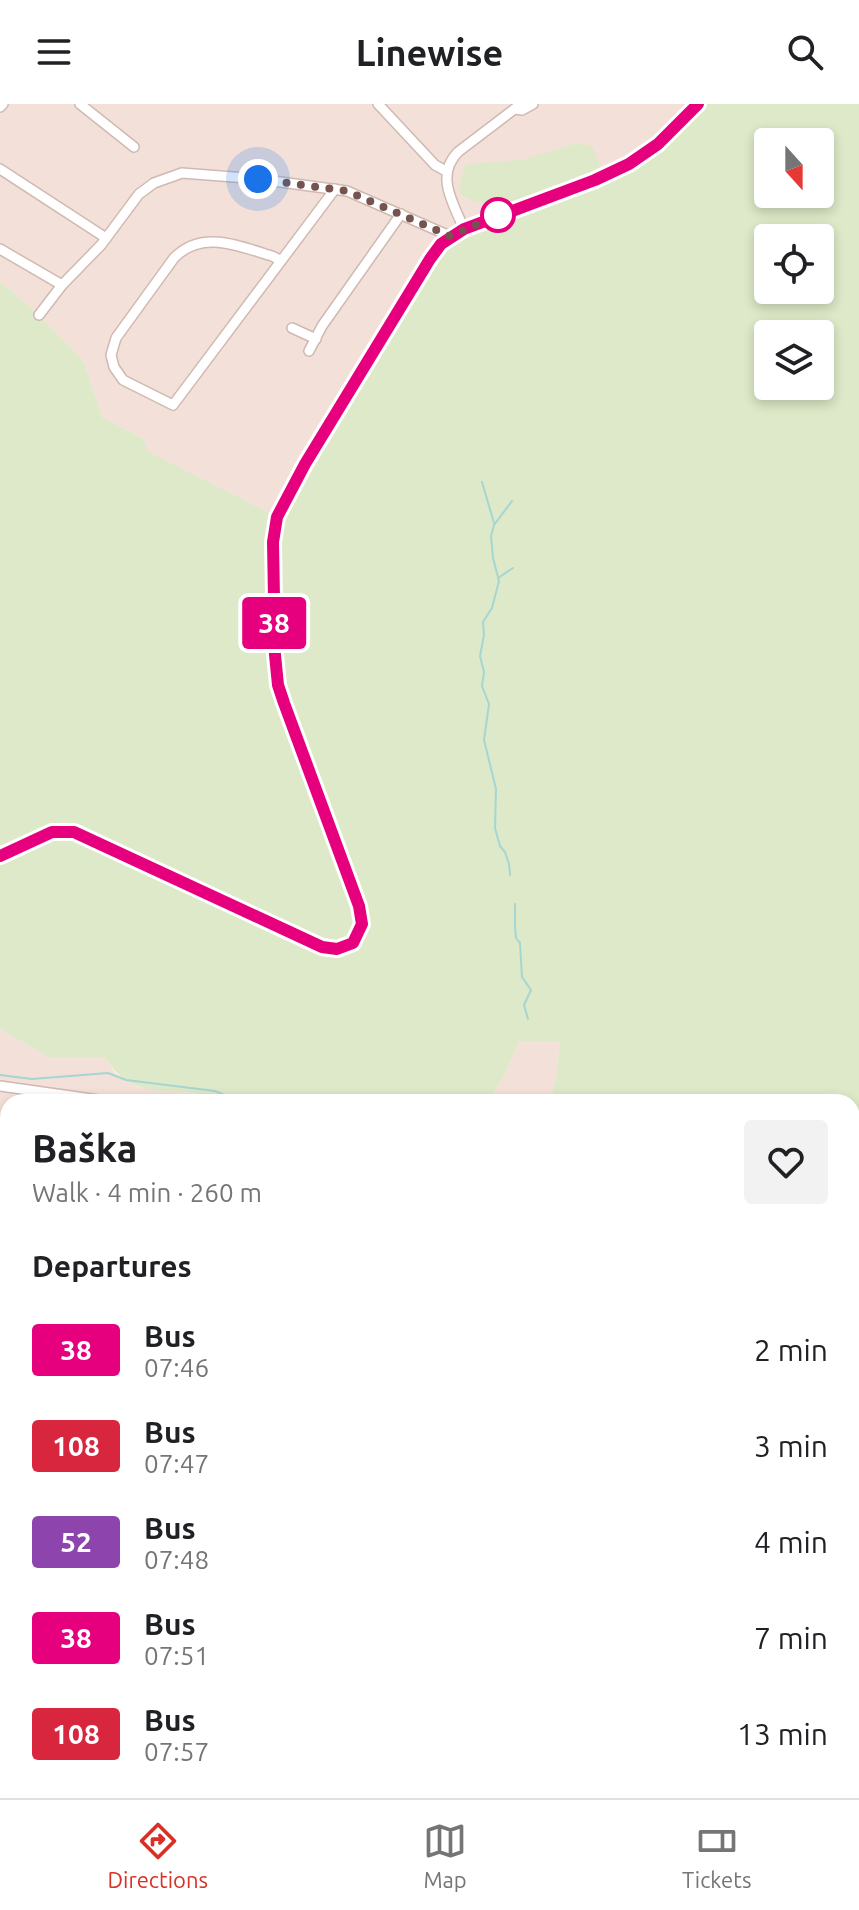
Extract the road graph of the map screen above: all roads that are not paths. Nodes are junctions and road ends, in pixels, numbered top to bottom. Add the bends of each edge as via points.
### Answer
1 (80, 104) edge
2 (378, 104) edge
3 (533, 104) edge
4 (698, 104) edge
5 (518, 106) edge
6 (134, 147) dead end
7 (0, 169) edge
8 (446, 171) junction
9 (335, 189) junction
10 (401, 214) junction
11 (464, 229) junction
12 (450, 236) junction
13 (106, 238) junction
14 (0, 249) edge
15 (280, 260) junction
16 (62, 285) junction
17 (39, 315) dead end
18 (292, 328) dead end
19 (316, 339) junction
20 (309, 351) dead end
21 (0, 856) edge
22 (0, 1086) edge
23 (56, 1094) edge

1 - 6 street
2 - 8 street
3 - 5 street via 522,110
4 - 11 street via 658,144 613,173
5 - 8 street via 458,152
7 - 13 street
8 - 11 street
9 - 10 street
9 - 13 street via 182,173 146,188
9 - 15 street
10 - 12 street
10 - 19 street
11 - 12 street
12 - 21 street via 368,359 274,525 278,685 359,906 362,924 357,938 341,949 322,947 74,832 52,832
13 - 16 street
14 - 16 street
15 - 15 street via 173,405 127,383 117,372 111,355 116,338 185,248 214,241
16 - 17 street
18 - 19 street
19 - 20 street
22 - 23 street

